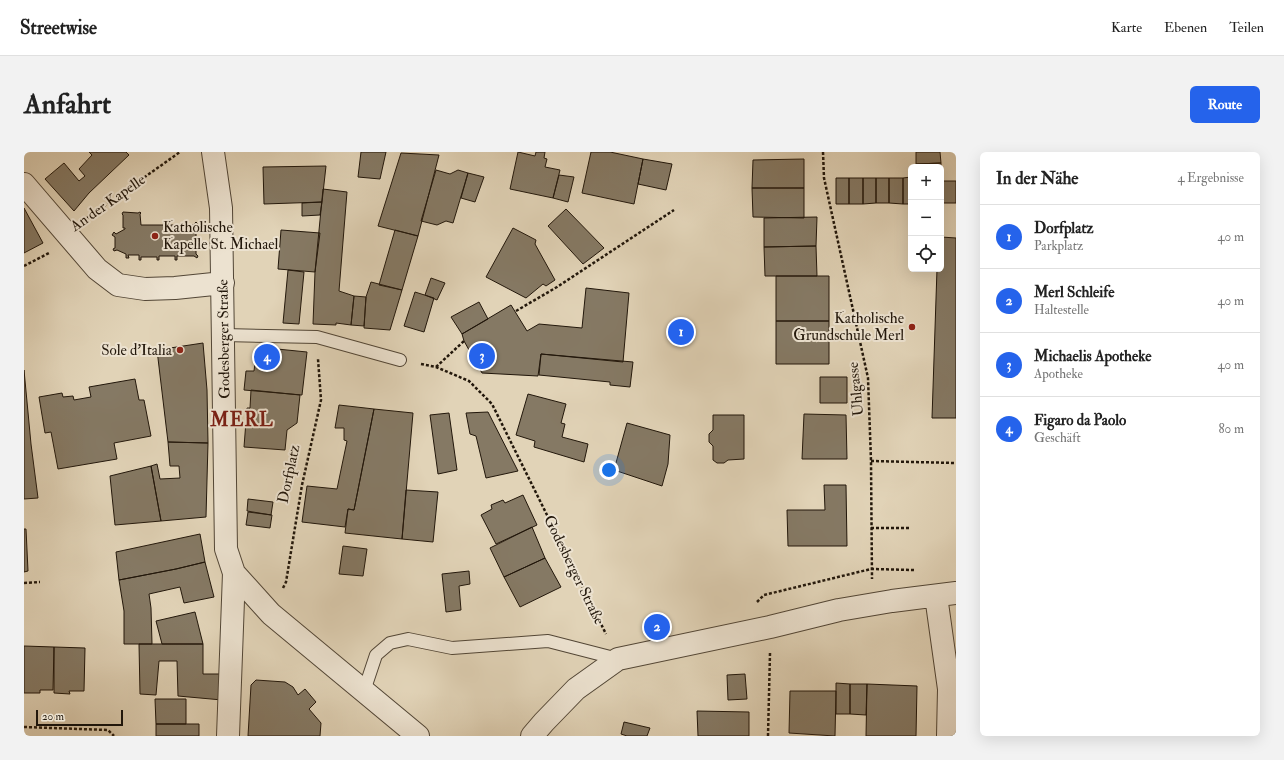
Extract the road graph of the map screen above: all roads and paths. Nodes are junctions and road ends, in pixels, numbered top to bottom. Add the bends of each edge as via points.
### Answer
1 (180, 152) edge
2 (213, 152) edge
3 (823, 152) edge
4 (24, 184) edge
5 (674, 210) dead end
6 (65, 233) junction
7 (223, 283) junction
8 (516, 311) dead end
9 (224, 335) junction
10 (317, 337) junction
11 (464, 341) dead end
12 (400, 360) joint
13 (436, 367) junction
14 (871, 461) junction
15 (956, 463) edge
16 (871, 528) junction
17 (909, 528) dead end
18 (234, 573) junction
19 (40, 582) dead end
20 (24, 584) edge
21 (946, 594) edge
22 (873, 604) junction
23 (271, 614) junction
24 (770, 627) junction
25 (618, 659) junction
26 (364, 691) junction
27 (24, 727) edge
28 (114, 736) edge
29 (228, 736) edge
30 (418, 736) edge
31 (532, 736) edge
32 (768, 736) edge
33 (948, 736) edge

1 - 6 path, An der Kapelle
2 - 7 street, Godesberger Straße via 221,208
3 - 14 path, Uhlgasse via 824,178 868,378
4 - 6 street
5 - 8 path
6 - 7 street, An der Kapelle via 97,269 118,285 145,289
7 - 9 street, Godesberger Straße
9 - 10 lane
9 - 18 street, Godesberger Straße via 226,549
10 - 12 lane
10 - 23 path, Dorfplatz via 322,400 302,485 286,582
11 - 13 path
12 - 13 path
13 - 25 path, Godesberger Straße via 469,380 492,404
14 - 15 path
14 - 16 path, Uhlgasse
16 - 17 path
16 - 22 path, Uhlgasse
18 - 23 street, Godesberger Straße
18 - 29 street, Godesberger Straße
19 - 20 path
21 - 22 street
21 - 33 street
22 - 24 street
23 - 26 street, Godesberger Straße
24 - 25 street
24 - 32 path
25 - 26 lane via 548,641 452,648 408,639 390,643 376,656
25 - 31 street via 576,689
26 - 30 street, Godesberger Straße
27 - 28 path via 108,730

